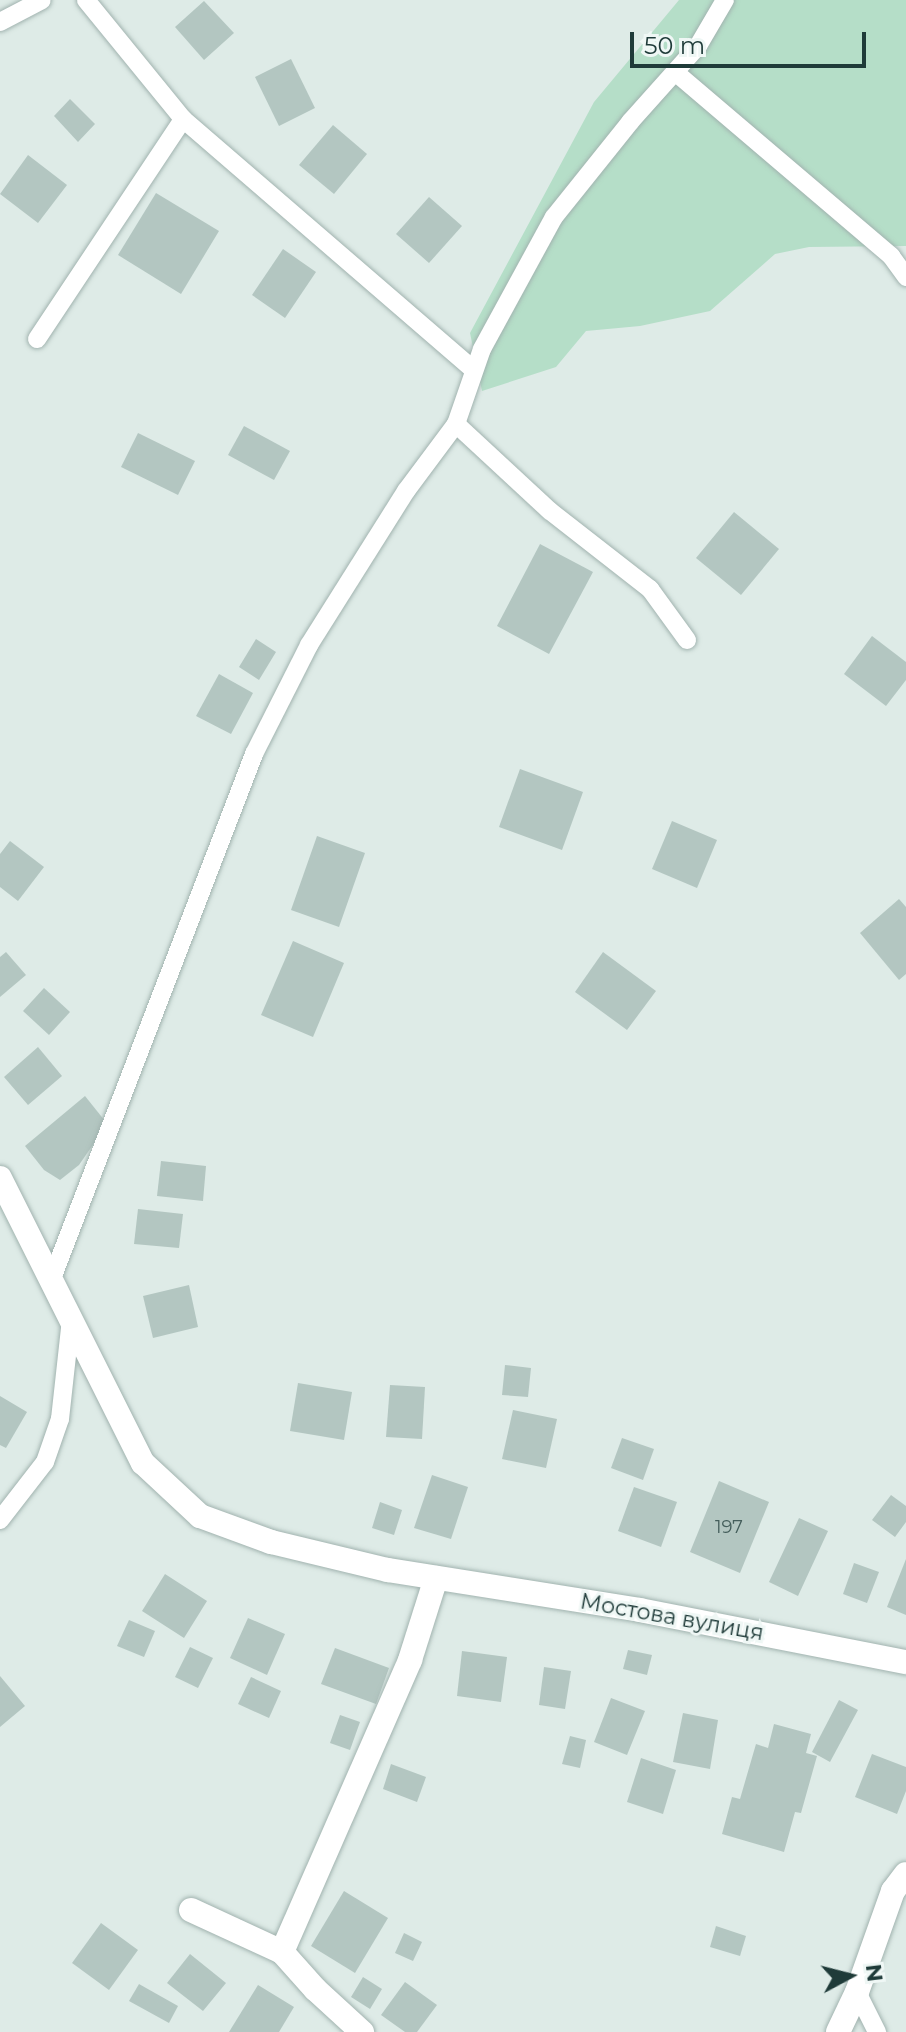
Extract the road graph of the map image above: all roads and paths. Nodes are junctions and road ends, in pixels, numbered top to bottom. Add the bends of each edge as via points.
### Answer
1 (86, 0) edge
2 (725, 0) edge
3 (34, 2) edge
4 (0, 22) edge
5 (675, 72) junction
6 (183, 119) junction
7 (906, 277) edge
8 (37, 339) dead end
9 (474, 370) junction
10 (456, 424) junction
11 (687, 640) dead end
12 (0, 1178) edge
13 (51, 1281) junction
14 (71, 1320) junction
15 (0, 1520) edge
16 (436, 1578) junction
17 (906, 1662) edge
18 (906, 1874) edge
19 (191, 1910) dead end
20 (282, 1952) junction
21 (857, 1992) junction
22 (362, 2032) edge
23 (838, 2032) edge
24 (877, 2032) edge

1 - 6 lane
2 - 5 lane via 698,46
3 - 4 lane
5 - 7 lane via 891,256
5 - 9 lane via 554,217
6 - 8 lane
6 - 9 lane
9 - 10 lane
10 - 11 lane via 550,511 650,589
10 - 13 lane via 406,491 309,645 254,754
12 - 13 street, Мостова вулиця
13 - 14 street, Мостова вулиця
14 - 15 lane via 60,1419 45,1462
14 - 16 street, Мостова вулиця via 143,1463 200,1516 271,1542
16 - 17 street, Мостова вулиця via 640,1610
16 - 20 street via 410,1660
18 - 21 street via 893,1891
19 - 20 street
20 - 22 street
21 - 23 street
21 - 24 lane

